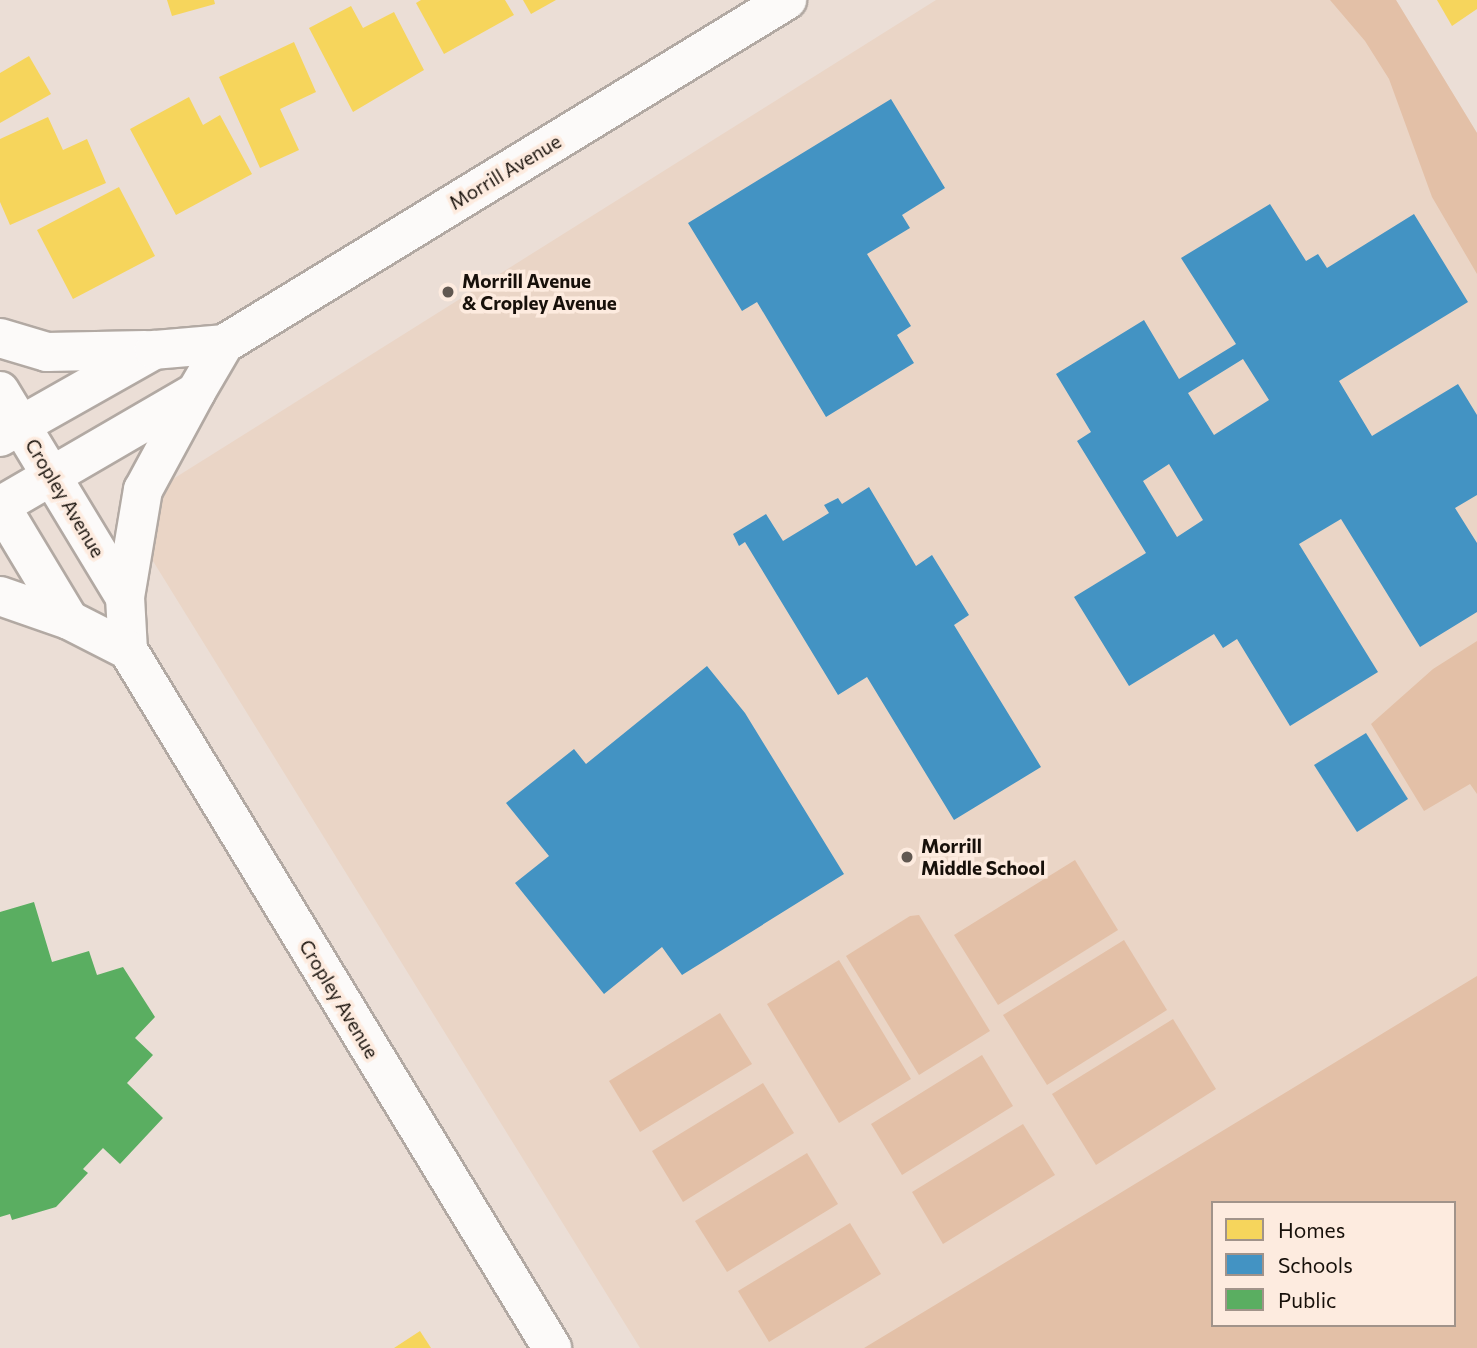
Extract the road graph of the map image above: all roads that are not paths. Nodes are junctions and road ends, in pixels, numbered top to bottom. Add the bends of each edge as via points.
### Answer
1 (787, 0) edge
2 (0, 338) edge
3 (224, 344) junction
4 (154, 350) junction
5 (0, 391) edge
6 (196, 392) junction
7 (11, 431) edge
8 (52, 476) junction
9 (0, 506) edge
10 (0, 596) edge
11 (125, 597) junction
12 (69, 620) junction
13 (128, 649) junction
14 (552, 1348) edge

1 - 3 main road, Morrill Avenue
2 - 4 main road via 69,354
3 - 4 main road, Morrill Avenue
3 - 6 main road, Morrill Avenue
4 - 7 main road, Morrill Avenue
5 - 7 main road, Cropley Avenue
6 - 8 main road, Morrill Avenue
6 - 11 main road via 143,490
7 - 8 main road, Cropley Avenue
8 - 9 main road, Morrill Avenue
8 - 11 main road, Cropley Avenue
9 - 12 main road
10 - 12 main road
11 - 13 main road, Cropley Avenue
12 - 13 main road
13 - 14 main road, Cropley Avenue

